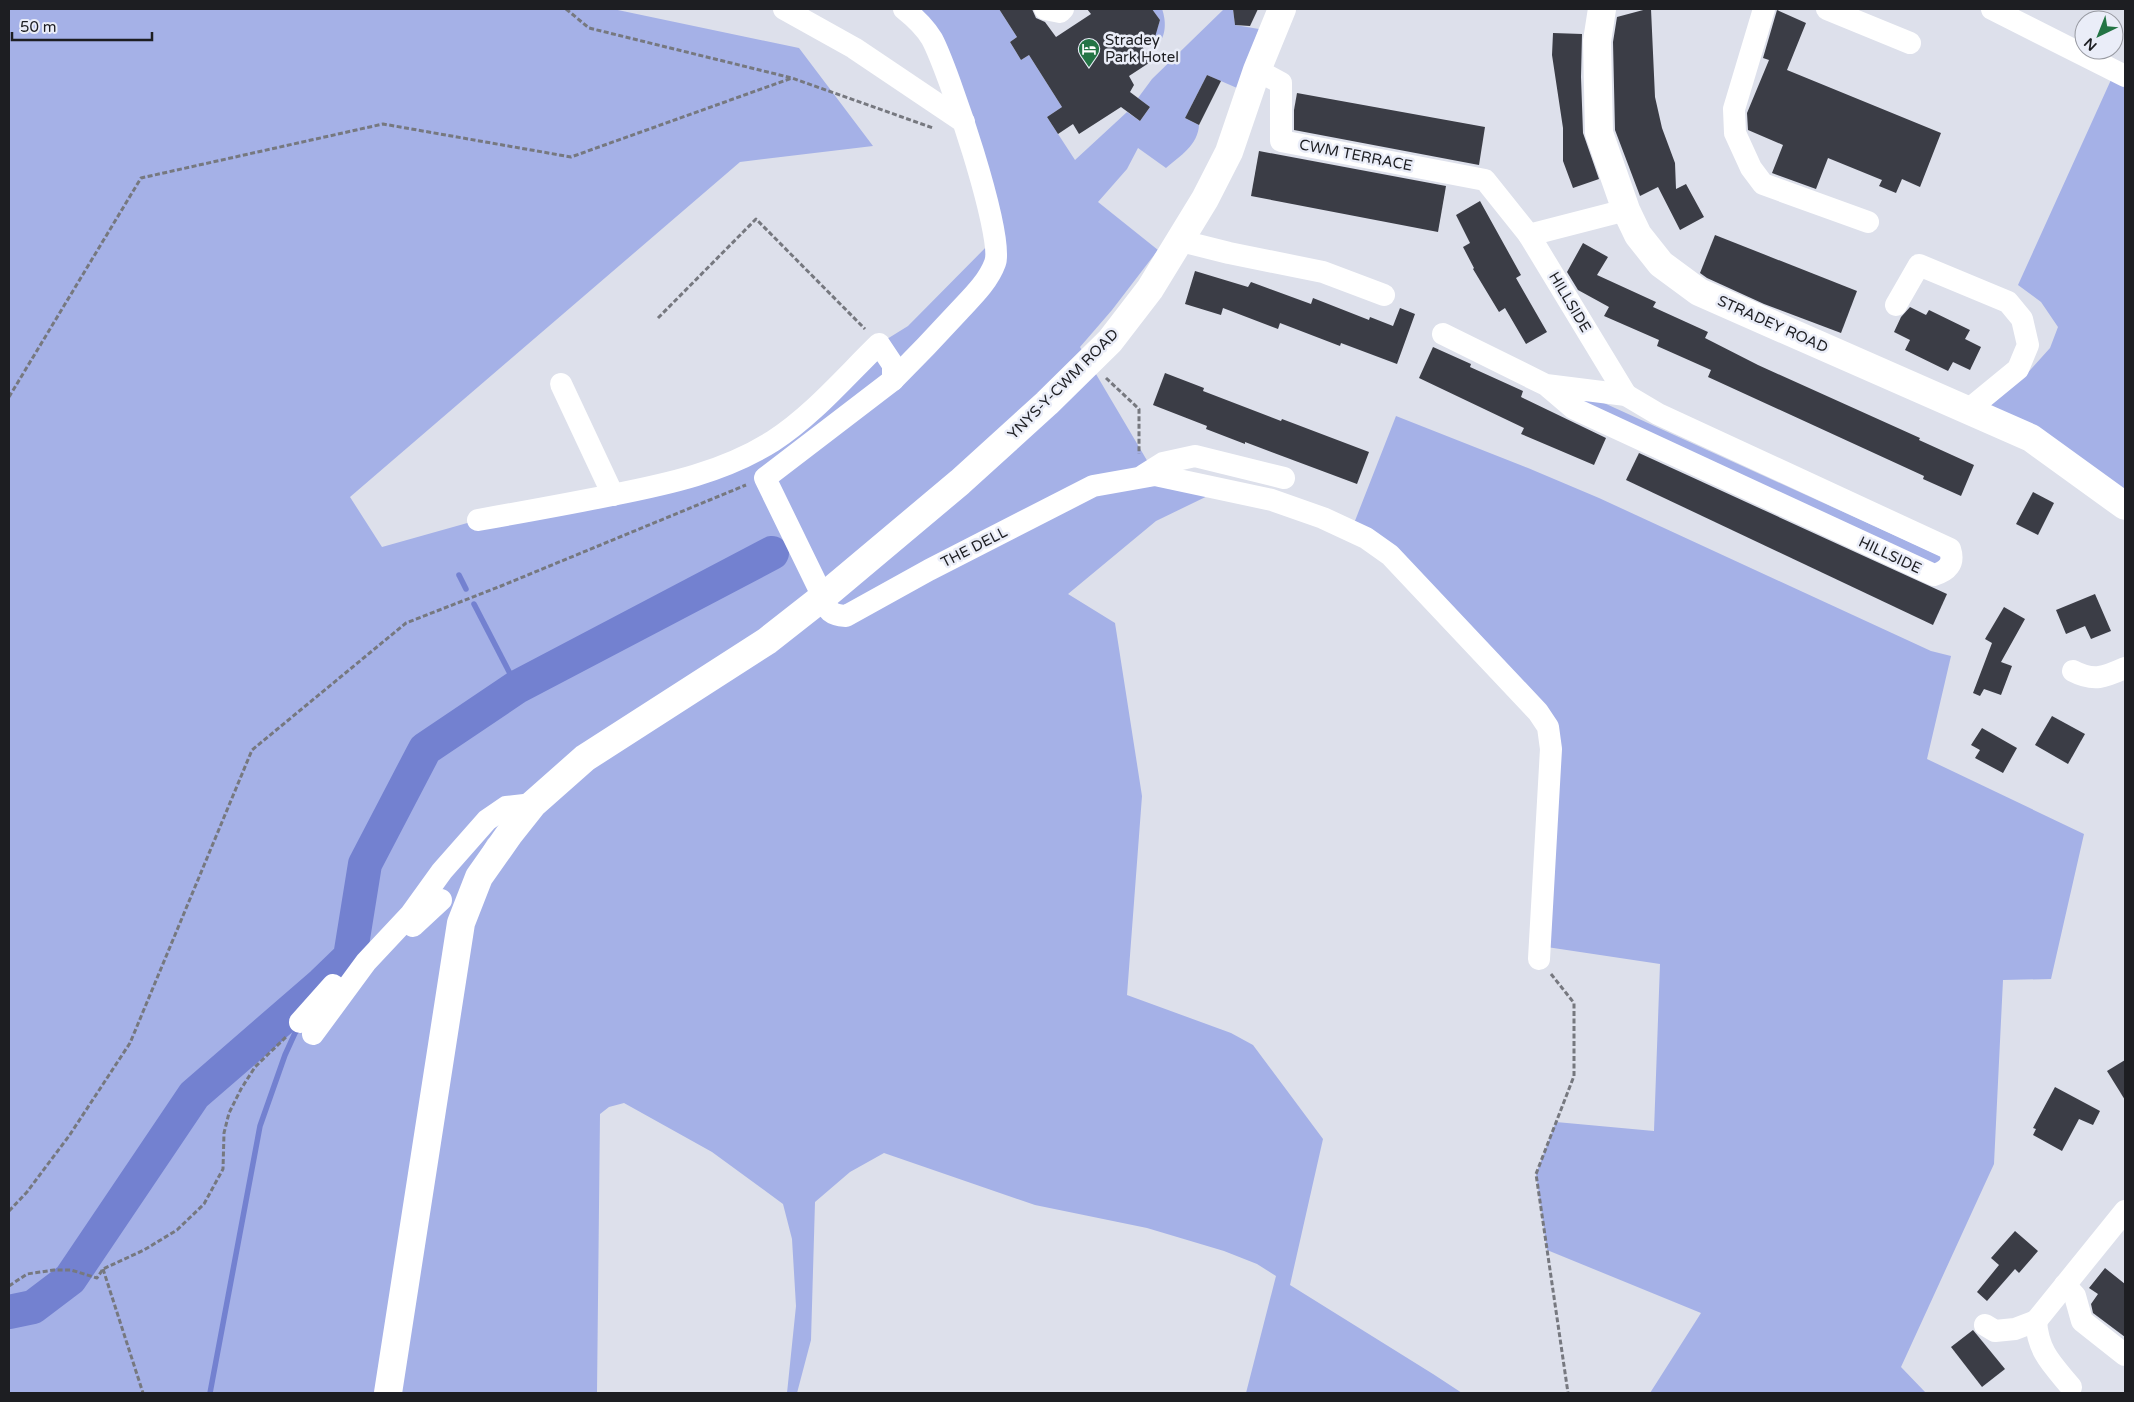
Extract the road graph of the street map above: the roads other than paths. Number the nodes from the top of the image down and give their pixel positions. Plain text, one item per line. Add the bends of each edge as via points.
1 (784, 9) edge
2 (904, 9) edge
3 (1045, 9) edge
4 (1063, 9) edge
5 (1282, 9) edge
6 (1602, 9) edge
7 (1764, 9) edge
8 (1827, 9) edge
9 (1992, 9) edge
10 (1910, 42) dead end
11 (1257, 70) junction
12 (2125, 76) edge
13 (966, 131) junction
14 (1485, 180) joint
15 (1626, 210) junction
16 (1868, 222) dead end
17 (1529, 235) junction
18 (1181, 241) junction
19 (1384, 295) dead end
20 (1896, 305) dead end
21 (1443, 334) dead end
22 (893, 380) junction
23 (561, 384) dead end
24 (1546, 385) junction
25 (1626, 395) junction
26 (1968, 410) junction
27 (1147, 476) junction
28 (1284, 478) dead end
29 (614, 495) junction
30 (2125, 506) edge
31 (478, 520) dead end
32 (823, 597) junction
33 (2125, 668) edge
34 (2073, 671) dead end
35 (533, 804) junction
36 (479, 877) junction
37 (1539, 959) road end
38 (366, 962) junction
39 (306, 1028) road end
40 (2125, 1211) edge
41 (2066, 1285) junction
42 (2036, 1321) junction
43 (1985, 1325) dead end
44 (2125, 1355) edge
45 (2071, 1387) dead end
46 (388, 1393) edge

1 - 13 street via 854,48
2 - 13 street via 931,37 943,62
3 - 4 street via 1060,12
5 - 11 main road, YNYS-Y-CWM ROAD
6 - 15 main road, STRADEY ROAD via 1597,41 1599,133
7 - 16 street via 1734,109 1735,133 1751,168 1763,184
8 - 10 street
9 - 12 street
11 - 14 street, CWM TERRACE via 1280,83 1281,141
11 - 18 main road, YNYS-Y-CWM ROAD via 1229,152
13 - 22 street via 993,226 996,262 971,298
14 - 17 street, HILLSIDE
15 - 17 street
15 - 26 main road, STRADEY ROAD via 1638,235 1661,264 1699,292
17 - 25 street, HILLSIDE
18 - 19 street via 1323,272
18 - 32 main road, YNYS-Y-CWM ROAD via 1150,290 1089,362 960,482
20 - 26 street via 1919,265 2008,302 2022,319 2028,345 2018,369
21 - 24 street, HILLSIDE
22 - 29 street via 893,365 879,344 805,416 774,440 731,464 688,478
22 - 32 street via 765,478
23 - 29 street
24 - 25 street, HILLSIDE
24 - 25 street, HILLSIDE via 1573,408 1934,575 1950,565 1953,556 1950,549 1658,414
26 - 30 main road, STRADEY ROAD via 2031,438
27 - 28 street, THE DELL via 1162,463 1195,456
27 - 32 street, THE DELL via 1093,486 846,616 834,615 826,609
27 - 37 street via 1272,500 1366,538 1390,555 1538,712 1548,727 1551,749
29 - 31 street
32 - 35 main road, YNYS-Y-CWM ROAD via 767,640 585,758
33 - 34 street via 2105,677 2086,678
35 - 36 main road, YNYS-Y-CWM ROAD
35 - 38 street via 506,807 487,820 442,871 411,914
36 - 38 street via 446,898
36 - 46 main road, YNYS-Y-CWM ROAD via 462,923
38 - 39 street via 356,962
40 - 41 street
41 - 42 street
41 - 44 street via 2075,1296 2082,1321
42 - 43 street via 1994,1332
42 - 45 street via 2037,1338 2046,1358

